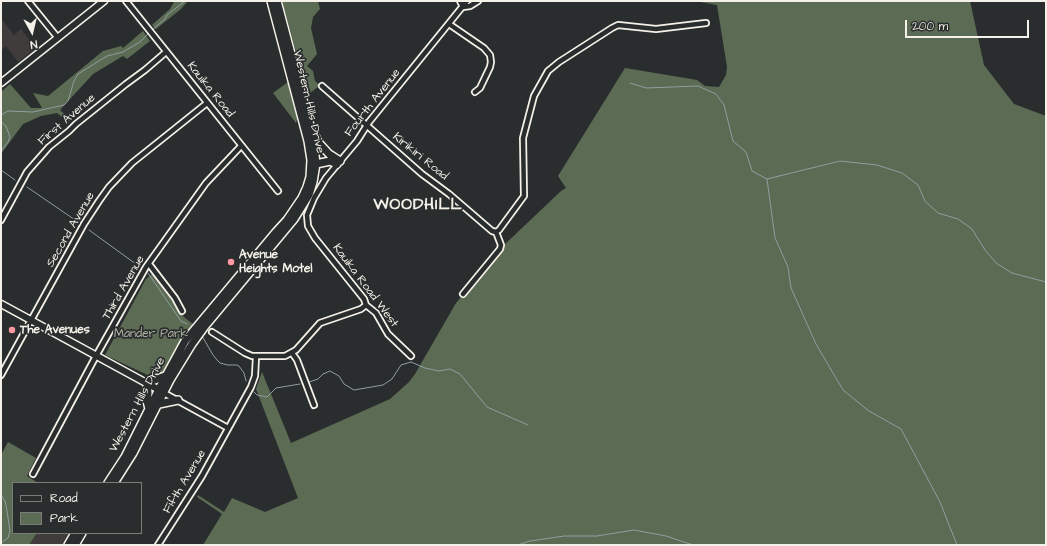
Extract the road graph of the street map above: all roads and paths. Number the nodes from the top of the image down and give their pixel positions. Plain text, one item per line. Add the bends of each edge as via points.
1 (28, 1) edge
2 (104, 1) edge
3 (126, 1) edge
4 (270, 1) edge
5 (277, 1) edge
6 (460, 1) edge
7 (467, 1) edge
8 (478, 1) edge
9 (463, 7) junction
10 (706, 23) dead end
11 (449, 24) junction
12 (58, 38) junction
13 (284, 39) junction
14 (166, 52) junction
15 (1, 83) edge
16 (322, 86) dead end
17 (474, 92) dead end
18 (207, 102) junction
19 (367, 126) junction
20 (312, 131) junction
21 (242, 146) junction
22 (339, 163) junction
23 (316, 164) junction
24 (278, 192) dead end
25 (1, 220) edge
26 (307, 224) joint
27 (496, 232) junction
28 (149, 264) junction
29 (464, 294) dead end
30 (1, 304) edge
31 (366, 305) junction
32 (182, 311) dead end
33 (31, 320) junction
34 (212, 332) dead end
35 (292, 353) junction
36 (96, 356) junction
37 (411, 356) dead end
38 (256, 357) junction
39 (1, 375) edge
40 (165, 376) junction
41 (146, 383) junction
42 (162, 391) junction
43 (178, 400) junction
44 (159, 404) junction
45 (314, 405) dead end
46 (149, 409) junction
47 (228, 428) junction
48 (33, 474) dead end
49 (109, 482) edge
50 (115, 482) edge
51 (75, 534) edge
52 (81, 534) edge
53 (68, 545) edge
54 (75, 545) edge
55 (158, 545) edge

1 - 12 street
2 - 12 main road
3 - 14 street, Kauika Road
4 - 13 highway, Western Hills Drive
5 - 13 highway, Western Hills Drive
6 - 9 street
7 - 9 street, Fourth Avenue
8 - 9 street
9 - 11 street, Fourth Avenue
10 - 27 street via 656,29 618,25 558,62 548,71 534,96 523,138 524,196
11 - 17 street via 490,55 490,67 480,88
11 - 19 street, Fourth Avenue
12 - 15 main road
13 - 20 highway, Western Hills Drive
13 - 40 highway, Western Hills Drive via 310,151 310,177 307,187 287,220 185,342
14 - 18 street, Kauika Road
14 - 25 street, First Avenue via 49,147 27,172
16 - 19 street, Kirikiri Road
18 - 21 street, Kauika Road
18 - 33 street, Second Avenue via 132,163 109,187 84,224
19 - 22 street, Fourth Avenue
19 - 27 street, Kirikiri Road via 422,174
20 - 22 highway
20 - 23 highway, Western Hills Drive
21 - 24 street, Kauika Road
21 - 28 street, Third Avenue via 206,183
22 - 23 highway via 330,161
22 - 26 street, Fourth Avenue via 314,198 307,215
23 - 42 highway, Western Hills Drive via 309,195 299,213 198,335
26 - 31 street, Kauika Road West via 315,238 364,298
27 - 29 street via 499,251
28 - 32 street
28 - 36 street, Third Avenue
30 - 33 main road
31 - 35 street via 320,324
31 - 37 street, Kauika Road West via 376,313 388,334
33 - 36 main road
33 - 39 street, Second Avenue
34 - 38 street
35 - 38 street via 285,356
35 - 45 street
36 - 41 main road
36 - 48 street, Third Avenue
38 - 47 street, Fifth Avenue via 253,381
40 - 41 highway
40 - 42 highway, Western Hills Drive
41 - 42 main road
41 - 46 highway
42 - 43 street
42 - 44 highway, Western Hills Drive
42 - 46 highway, Western Hills Drive
43 - 44 highway
43 - 47 street
44 - 50 highway, Western Hills Drive
46 - 49 highway, Western Hills Drive
47 - 55 street, Fifth Avenue
51 - 53 highway
52 - 54 highway

